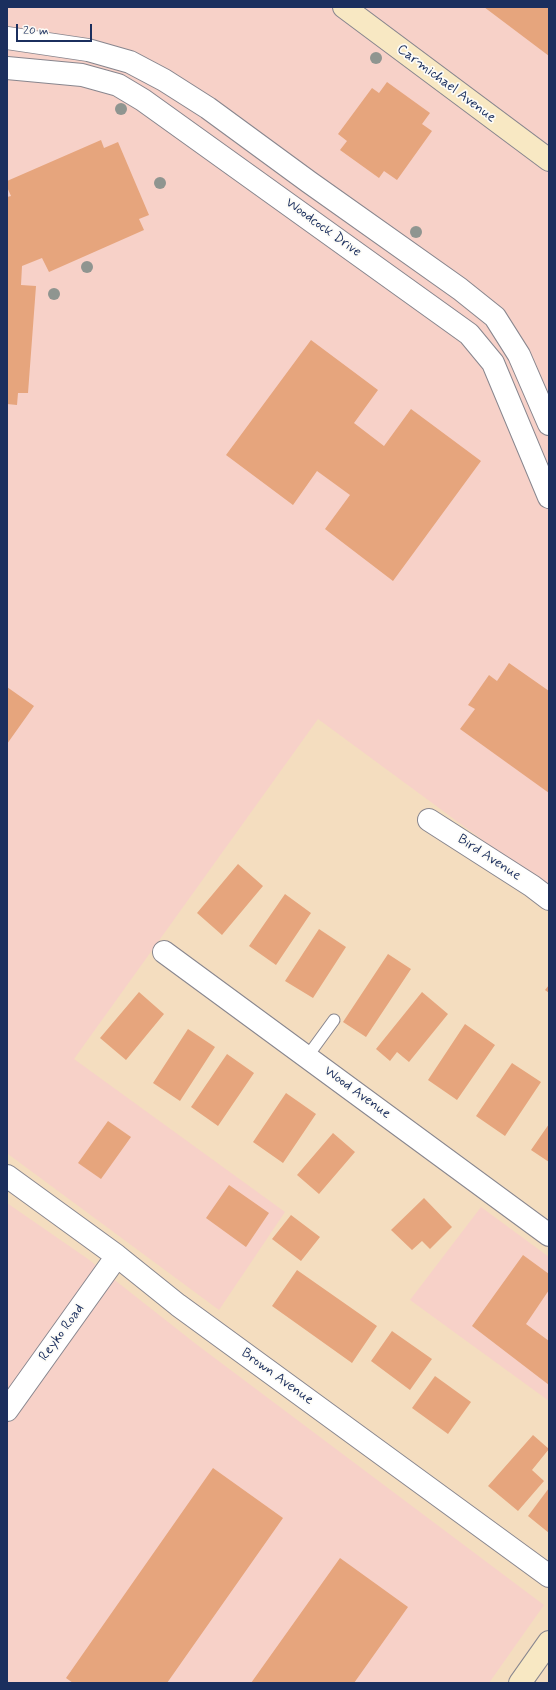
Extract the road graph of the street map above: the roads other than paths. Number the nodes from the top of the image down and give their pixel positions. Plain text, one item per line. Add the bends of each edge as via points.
1 (344, 7) edge
2 (7, 38) edge
3 (7, 68) edge
4 (549, 160) edge
5 (549, 424) edge
6 (549, 497) edge
7 (429, 820) dead end
8 (549, 899) edge
9 (164, 952) dead end
10 (334, 1020) dead end
11 (307, 1057) junction
12 (7, 1176) edge
13 (549, 1235) edge
14 (117, 1256) junction
15 (7, 1410) edge
16 (549, 1576) edge
17 (549, 1642) edge
18 (520, 1683) edge

1 - 4 street, Carmichael Avenue
2 - 5 street, Woodcock Drive via 88,50 130,62 208,108 460,289 495,317 519,355
3 - 6 street, Woodcock Drive via 82,75 118,85 143,100 469,334 492,363
7 - 8 street, Bird Avenue
9 - 11 street, Wood Avenue
10 - 11 lane
11 - 13 street, Wood Avenue
12 - 14 street, Brown Avenue
14 - 15 street, Reyko Road
14 - 16 street, Brown Avenue via 178,1305
17 - 18 street

